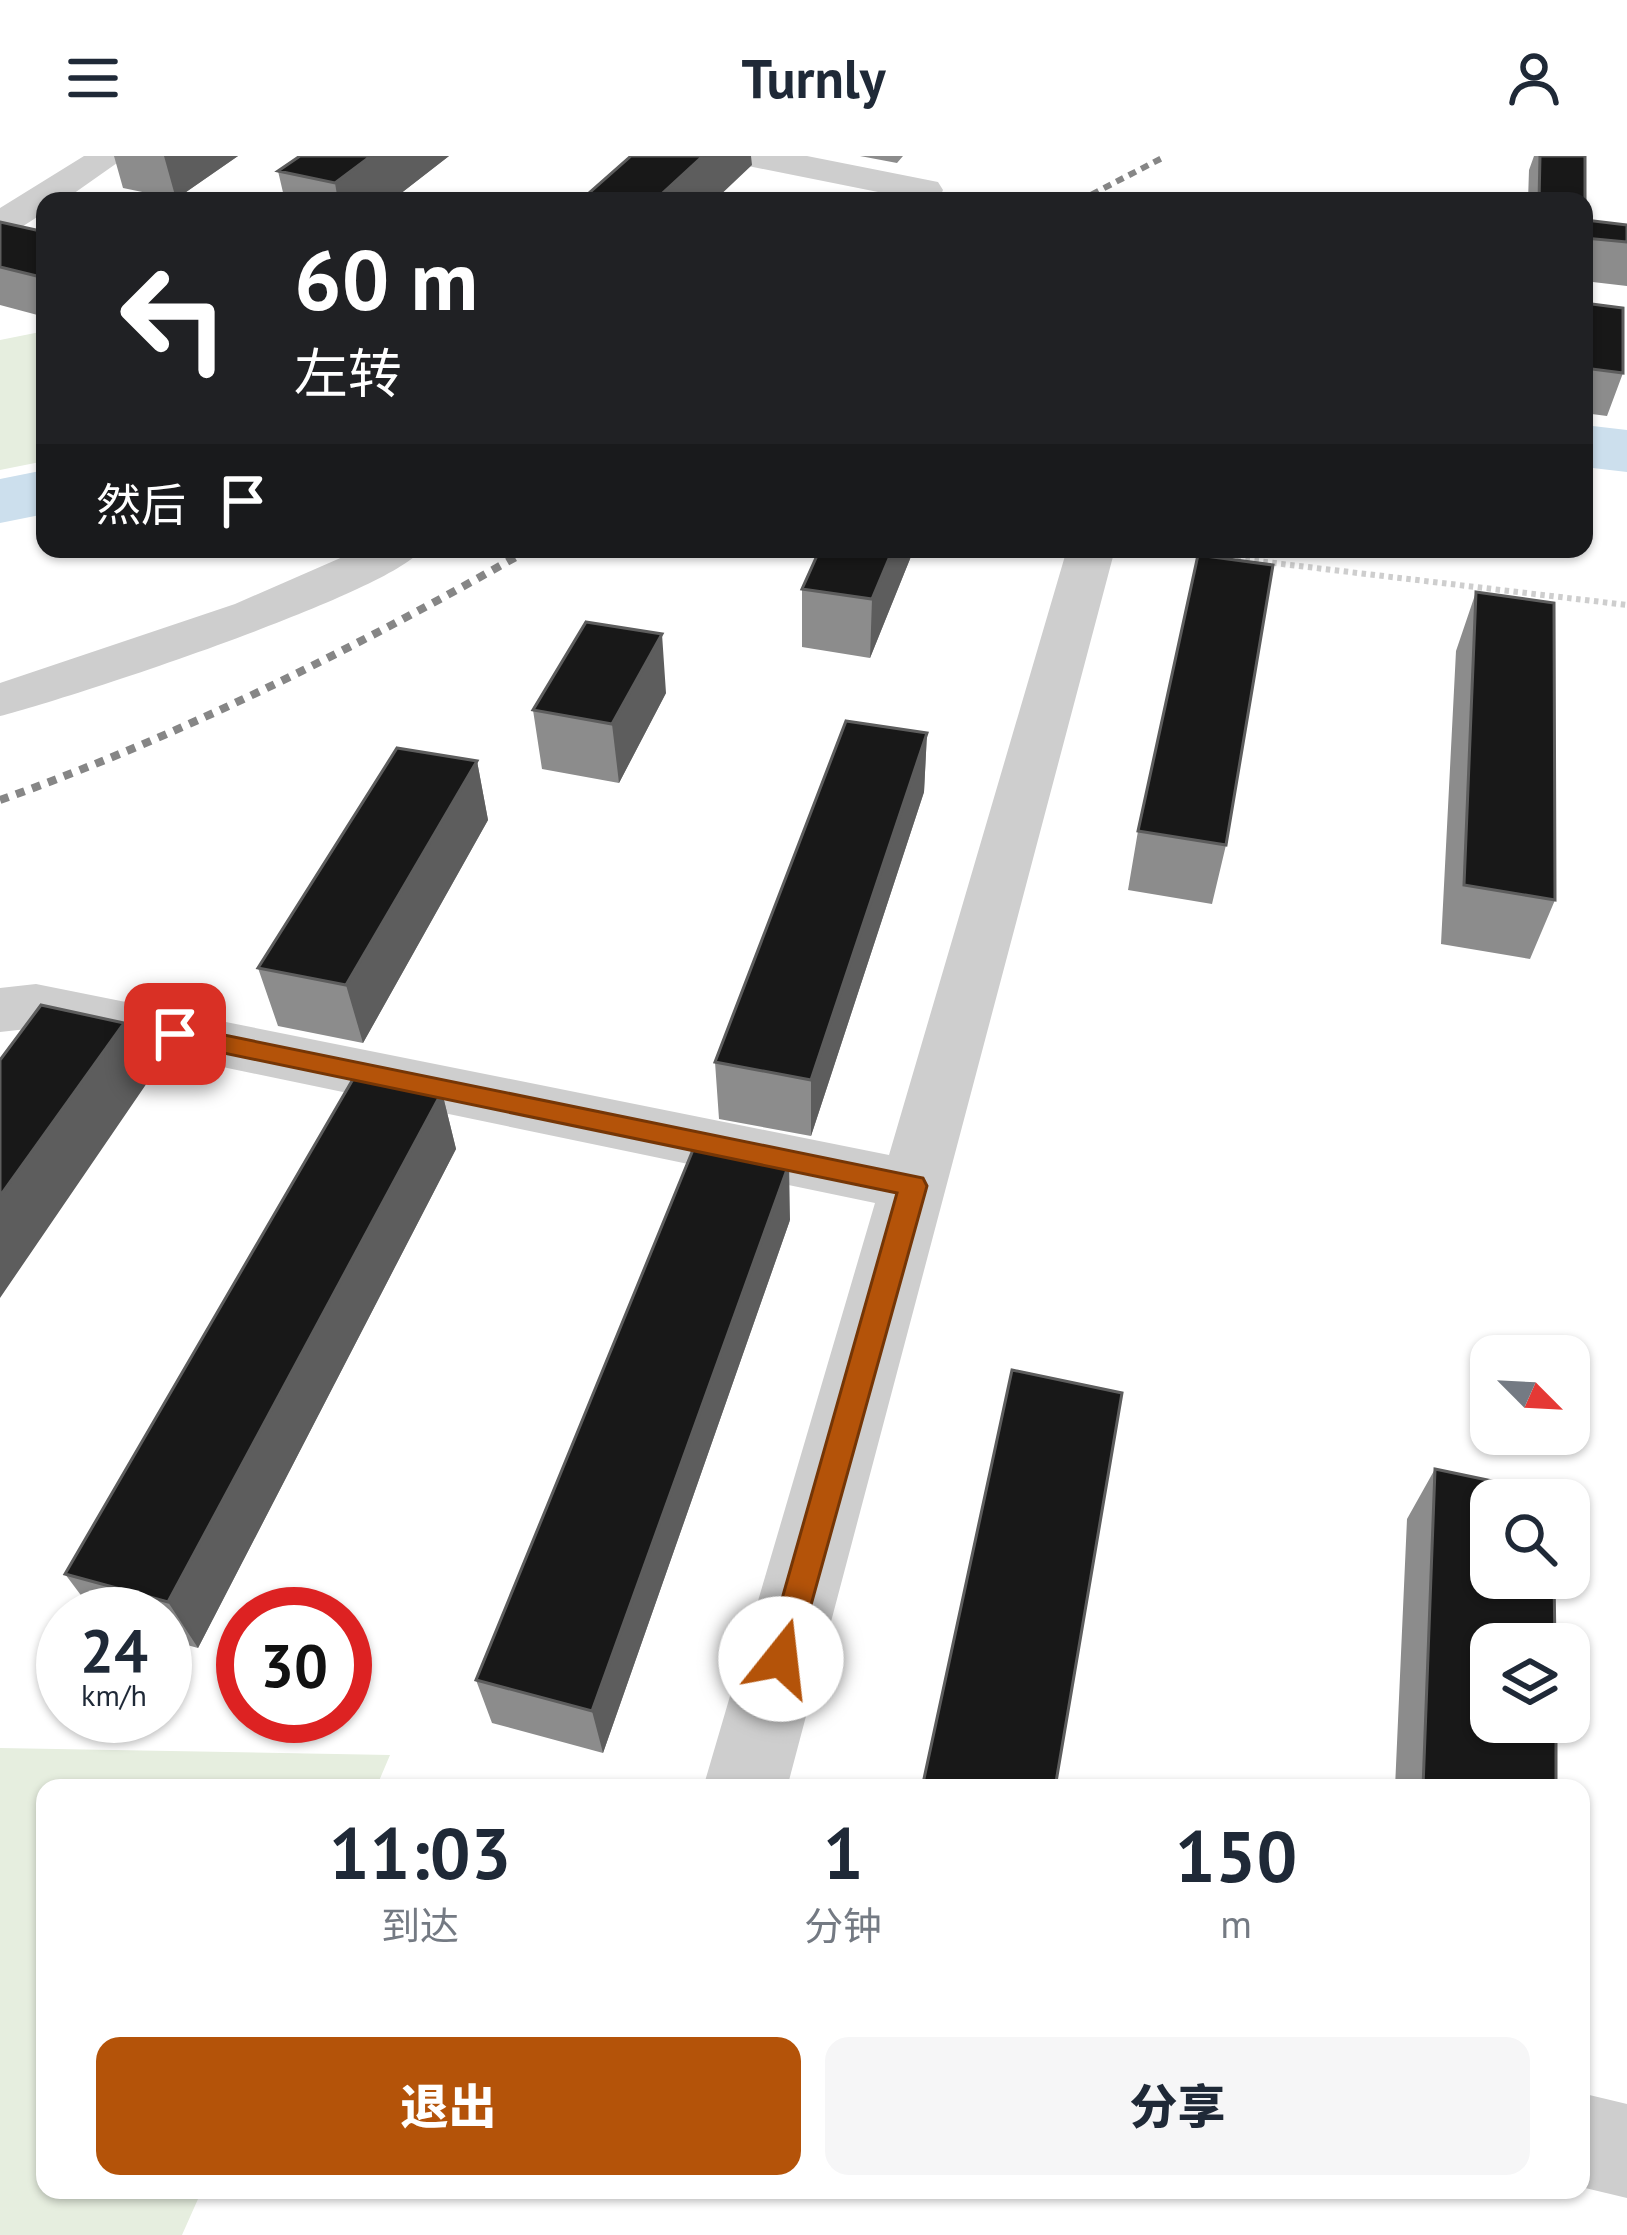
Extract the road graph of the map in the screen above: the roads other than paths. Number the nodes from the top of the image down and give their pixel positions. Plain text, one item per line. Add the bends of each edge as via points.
1 (109, 156) edge
2 (751, 156) edge
3 (51, 192) edge
4 (924, 192) edge
5 (36, 201) edge
6 (2, 222) edge
7 (36, 230) edge
8 (381, 558) edge
9 (1088, 558) edge
10 (0, 700) edge
11 (0, 1010) edge
12 (913, 1186) junction
13 (748, 1779) edge
14 (1590, 2142) edge
15 (1627, 2151) edge

1 - 3 street
2 - 4 street
5 - 6 street
6 - 7 street
8 - 10 street via 178,642
9 - 12 street
11 - 12 street via 36,1006
12 - 13 street
14 - 15 street

